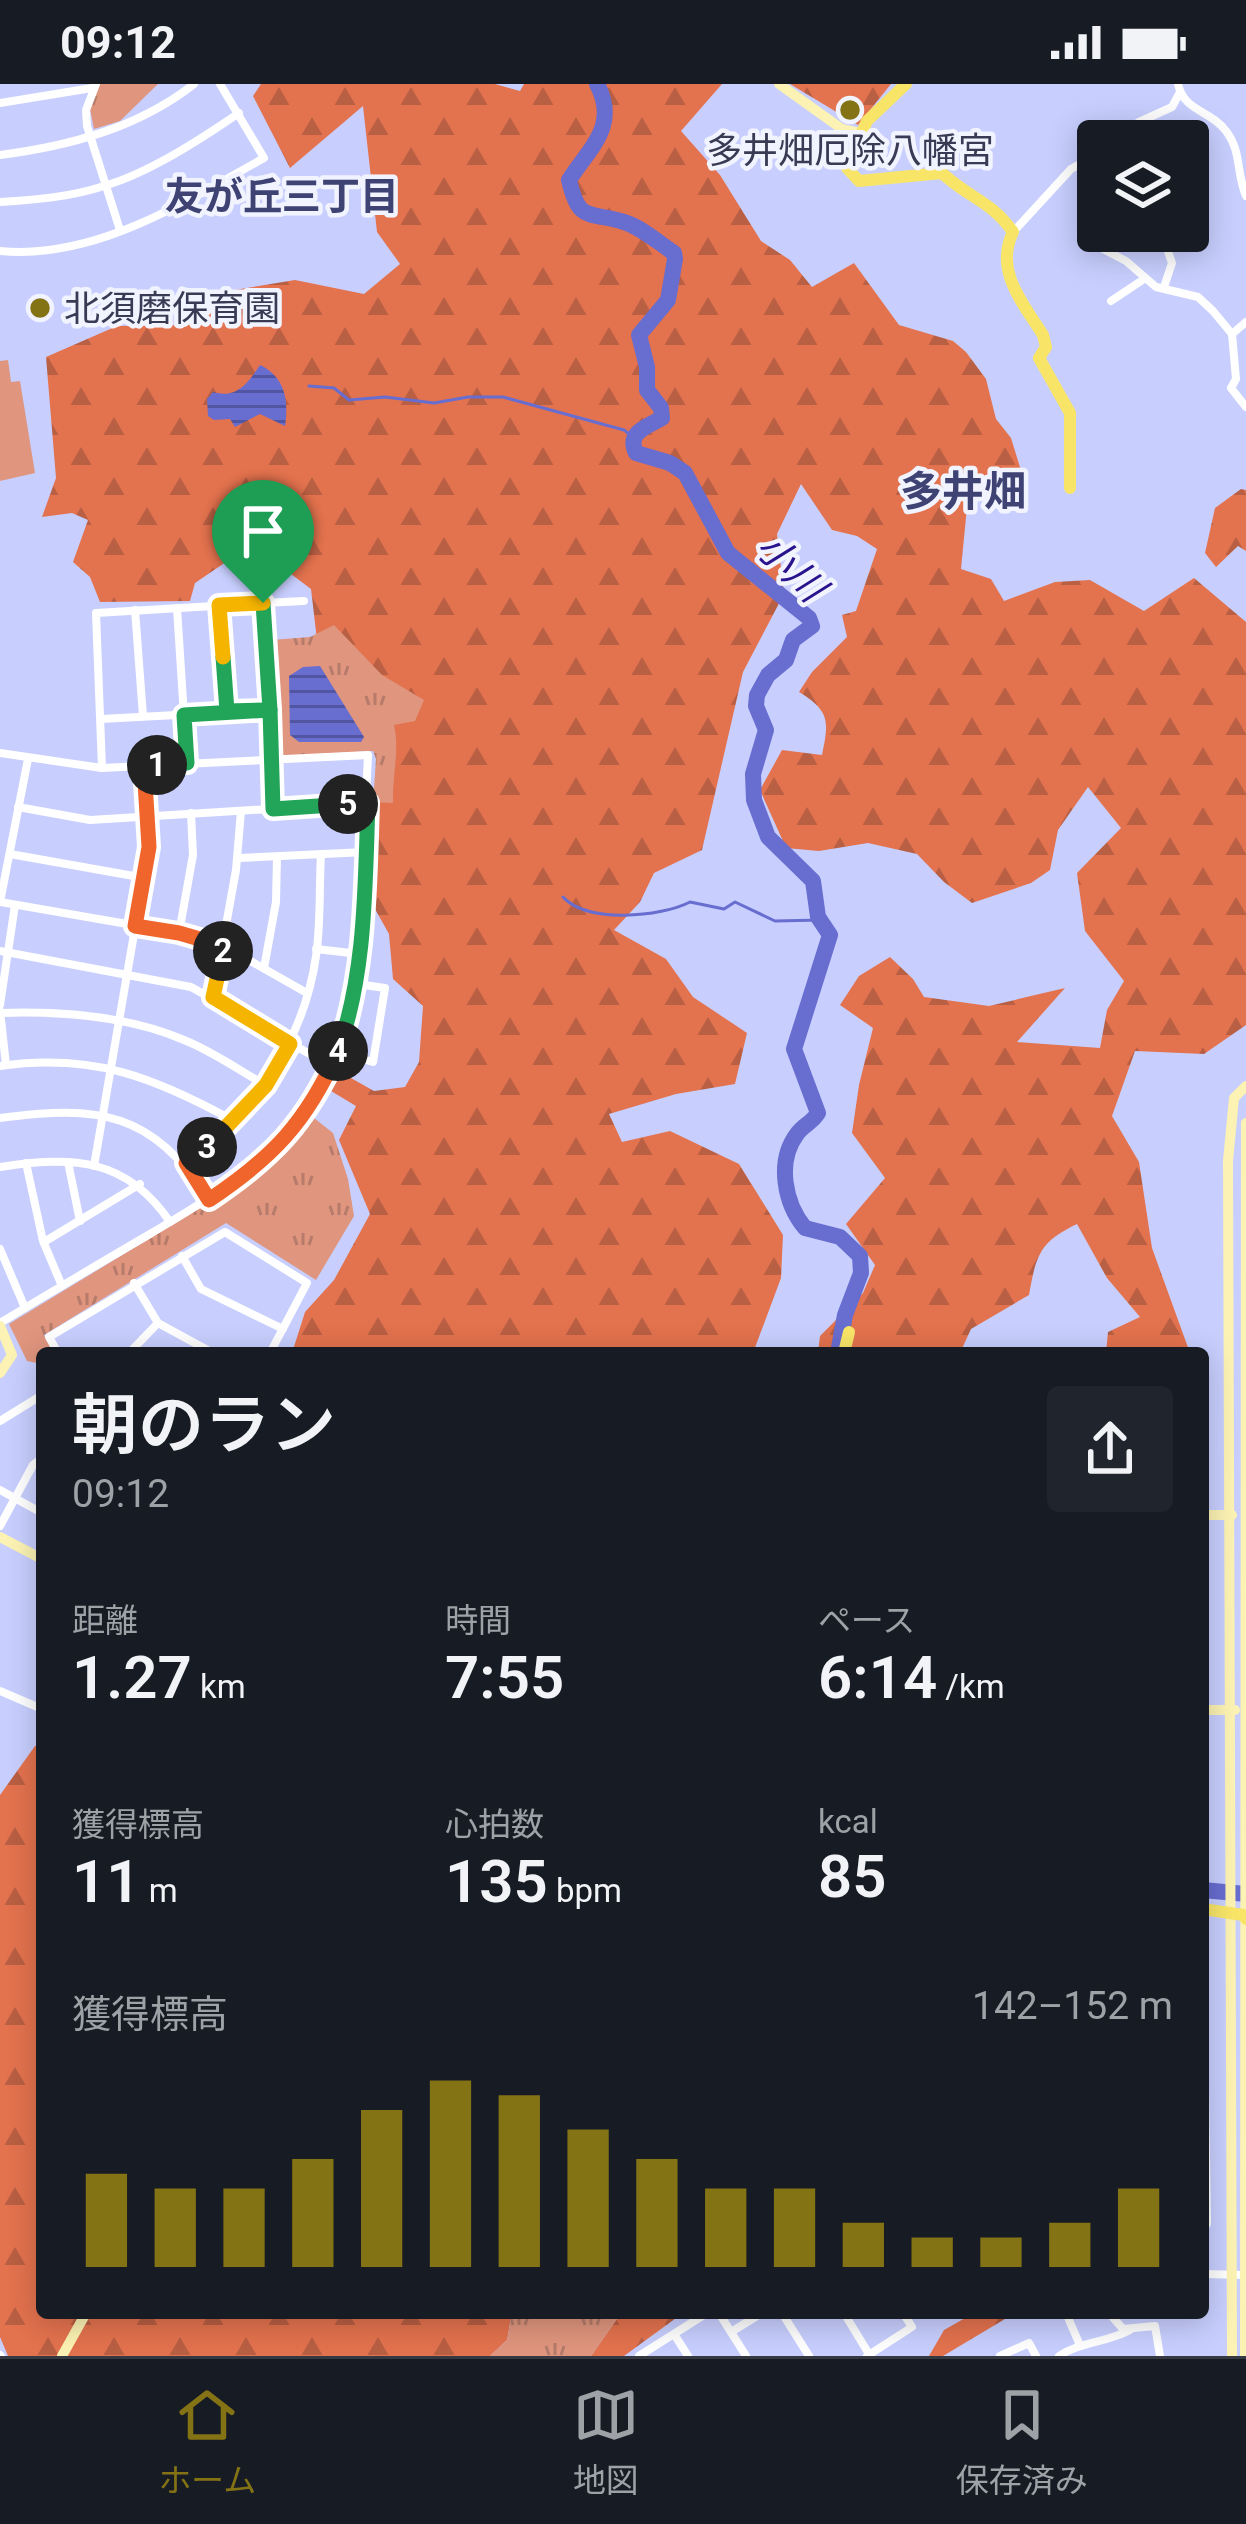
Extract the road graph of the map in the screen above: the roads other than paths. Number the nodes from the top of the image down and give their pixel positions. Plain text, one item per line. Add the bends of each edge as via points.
1 (194, 84) edge
2 (220, 84) edge
3 (779, 84) edge
4 (906, 84) edge
5 (94, 86) edge
6 (1179, 88) edge
7 (0, 104) edge
8 (239, 113) junction
9 (1143, 120) edge
10 (860, 133) junction
11 (90, 137) junction
12 (0, 155) edge
13 (1077, 166) edge
14 (106, 186) junction
15 (1246, 196) edge
16 (0, 202) edge
17 (120, 230) junction
18 (1013, 232) junction
19 (0, 250) edge
20 (1108, 252) edge
21 (1169, 252) edge
22 (1144, 279) junction
23 (1164, 287) junction
24 (1111, 301) dead end
25 (1246, 322) edge
26 (1232, 334) junction
27 (1246, 407) edge
28 (1070, 488) dead end
29 (262, 572) dead end
30 (304, 601) dead end
31 (263, 603) junction
32 (219, 605) junction
33 (177, 608) junction
34 (135, 610) junction
35 (270, 710) junction
36 (227, 711) junction
37 (184, 715) junction
38 (143, 716) junction
39 (100, 719) junction
40 (0, 753) edge
41 (28, 759) junction
42 (270, 760) junction
43 (187, 763) junction
44 (144, 766) junction
45 (102, 768) junction
46 (368, 803) junction
47 (18, 807) junction
48 (273, 809) junction
49 (241, 811) junction
50 (191, 813) junction
51 (148, 815) junction
52 (366, 852) junction
53 (10, 854) junction
54 (321, 854) junction
55 (277, 857) junction
56 (238, 858) junction
57 (145, 878) junction
58 (0, 902) edge
59 (15, 905) junction
60 (135, 926) junction
61 (179, 933) junction
62 (224, 946) junction
63 (316, 949) junction
64 (3, 952) edge
65 (359, 954) junction
66 (264, 968) junction
67 (130, 974) junction
68 (357, 984) junction
69 (307, 993) junction
70 (213, 997) junction
71 (0, 1009) edge
72 (121, 1023) junction
73 (290, 1044) junction
74 (338, 1052) junction
75 (3, 1066) edge
76 (332, 1066) junction
77 (112, 1070) junction
78 (266, 1085) junction
79 (1246, 1086) edge
80 (103, 1116) junction
81 (0, 1118) edge
82 (234, 1120) junction
83 (1246, 1124) edge
84 (68, 1162) junction
85 (26, 1163) junction
86 (186, 1163) junction
87 (94, 1166) junction
88 (0, 1167) edge
89 (140, 1184) junction
90 (209, 1200) junction
91 (80, 1221) junction
92 (170, 1222) junction
93 (44, 1242) junction
94 (0, 1249) edge
95 (182, 1256) junction
96 (134, 1283) junction
97 (62, 1286) junction
98 (25, 1308) junction
99 (158, 1323) junction
100 (0, 1324) edge
101 (283, 1329) junction
102 (849, 1332) dead end
103 (55, 1347) edge
104 (135, 1347) edge
105 (202, 1347) edge
106 (273, 1347) edge
107 (845, 1347) edge
108 (0, 1373) edge
109 (36, 1399) edge
110 (0, 1421) edge
111 (36, 1463) edge
112 (0, 1490) edge
113 (14, 1498) junction
114 (36, 1510) edge
115 (1209, 1515) edge
116 (1232, 1515) junction
117 (0, 1526) edge
118 (0, 1537) edge
119 (36, 1556) edge
120 (0, 1691) edge
121 (36, 1706) edge
122 (1238, 1710) edge
123 (1244, 1866) edge
124 (1209, 1910) edge
125 (1246, 1919) edge
126 (1244, 1971) edge
127 (1209, 2273) edge
128 (1241, 2275) edge
129 (83, 2319) edge
130 (698, 2319) edge
131 (723, 2319) edge
132 (752, 2319) edge
133 (786, 2319) edge
134 (847, 2319) edge
135 (907, 2319) edge
136 (1069, 2319) edge
137 (1114, 2319) edge
138 (1132, 2329) junction
139 (731, 2332) junction
140 (674, 2334) junction
141 (1079, 2343) junction
142 (868, 2355) edge
143 (62, 2356) edge
144 (639, 2356) edge
145 (688, 2356) edge
146 (746, 2356) edge
147 (809, 2356) edge
148 (1000, 2356) edge
149 (1036, 2356) edge
150 (1059, 2356) edge
151 (1160, 2356) edge
152 (1232, 2356) edge
153 (1245, 2356) edge

1 - 11 street
2 - 8 street
3 - 10 street
4 - 10 main road
5 - 7 street
5 - 11 street via 86,110
6 - 9 street via 1172,107
6 - 15 street via 1228,133
8 - 14 street
8 - 17 street via 264,158
10 - 18 main road via 847,168 859,181 942,173 997,209
11 - 12 street
11 - 14 street
13 - 18 street
14 - 16 street
14 - 17 street
17 - 19 street via 67,248
18 - 28 main road via 1006,268 1042,335 1039,358 1070,412
20 - 22 street
21 - 23 street
22 - 23 street
22 - 24 street
23 - 26 street via 1198,297
25 - 26 street
26 - 27 street via 1231,388
29 - 31 street
30 - 31 street
31 - 32 street
31 - 35 street
32 - 33 street
32 - 36 street
33 - 34 street
33 - 37 street
34 - 38 street
34 - 39 street via 96,613
35 - 36 street
35 - 42 street
36 - 37 street
37 - 38 street
37 - 43 street
38 - 39 street
39 - 45 street
40 - 41 street
41 - 45 street
41 - 47 street
42 - 43 street
42 - 46 street via 368,755
42 - 48 street
43 - 44 street
44 - 45 street
44 - 51 street
46 - 48 street
46 - 52 street
47 - 51 street via 90,820
47 - 53 street
48 - 49 street
49 - 50 street
49 - 56 street
50 - 51 street
50 - 61 street via 193,854
51 - 57 street
52 - 54 street
52 - 65 street
53 - 57 street
53 - 58 street
54 - 55 street
54 - 63 street
55 - 56 street
55 - 66 street
56 - 62 street
57 - 60 street
58 - 59 street
59 - 60 street
59 - 64 street
60 - 61 street
60 - 67 street
61 - 62 street
62 - 66 street
62 - 70 street
63 - 65 street
63 - 69 street
64 - 67 street
64 - 71 street
65 - 68 street
66 - 69 street
67 - 70 street
67 - 72 street
68 - 74 street
68 - 74 street via 385,988 373,1062
69 - 73 street
70 - 73 street
71 - 72 street
71 - 75 street
72 - 77 street
72 - 78 street via 188,1041
73 - 76 street
73 - 78 street
74 - 76 street
75 - 77 street via 63,1061
76 - 90 street via 296,1128
77 - 80 street
77 - 82 street via 157,1081
78 - 82 street
79 - 116 street via 1234,1099 1228,1161
80 - 81 street via 56,1110
80 - 86 street via 160,1139
80 - 87 street
82 - 86 street
83 - 122 street
84 - 85 street
84 - 87 street
84 - 91 street
85 - 88 street
85 - 93 street
86 - 90 street
87 - 89 street
89 - 91 street
89 - 92 street
90 - 92 street
91 - 93 street
92 - 97 street
93 - 97 street
94 - 98 street
95 - 96 street
95 - 101 street via 201,1288
95 - 101 street via 225,1232 307,1283
96 - 99 street
96 - 103 street via 49,1337
97 - 98 street
98 - 100 street
99 - 104 street
99 - 105 street
100 - 108 street via 12,1355
101 - 106 street
102 - 107 main road
109 - 110 street
111 - 113 street
112 - 113 street
113 - 114 street
113 - 117 street
115 - 116 street
116 - 122 street
118 - 119 street
120 - 121 street
122 - 123 street
122 - 128 street via 1228,1960
123 - 126 street
124 - 125 main road
126 - 128 street
127 - 128 street
128 - 152 street
128 - 153 street
129 - 143 street
130 - 140 street
131 - 139 street
132 - 139 street
133 - 147 street
134 - 142 street
135 - 142 street via 912,2327
136 - 141 street
137 - 138 street
138 - 141 street
138 - 151 street via 1155,2326
139 - 146 street
140 - 144 street
140 - 145 street
141 - 150 street
148 - 149 street via 1029,2343

